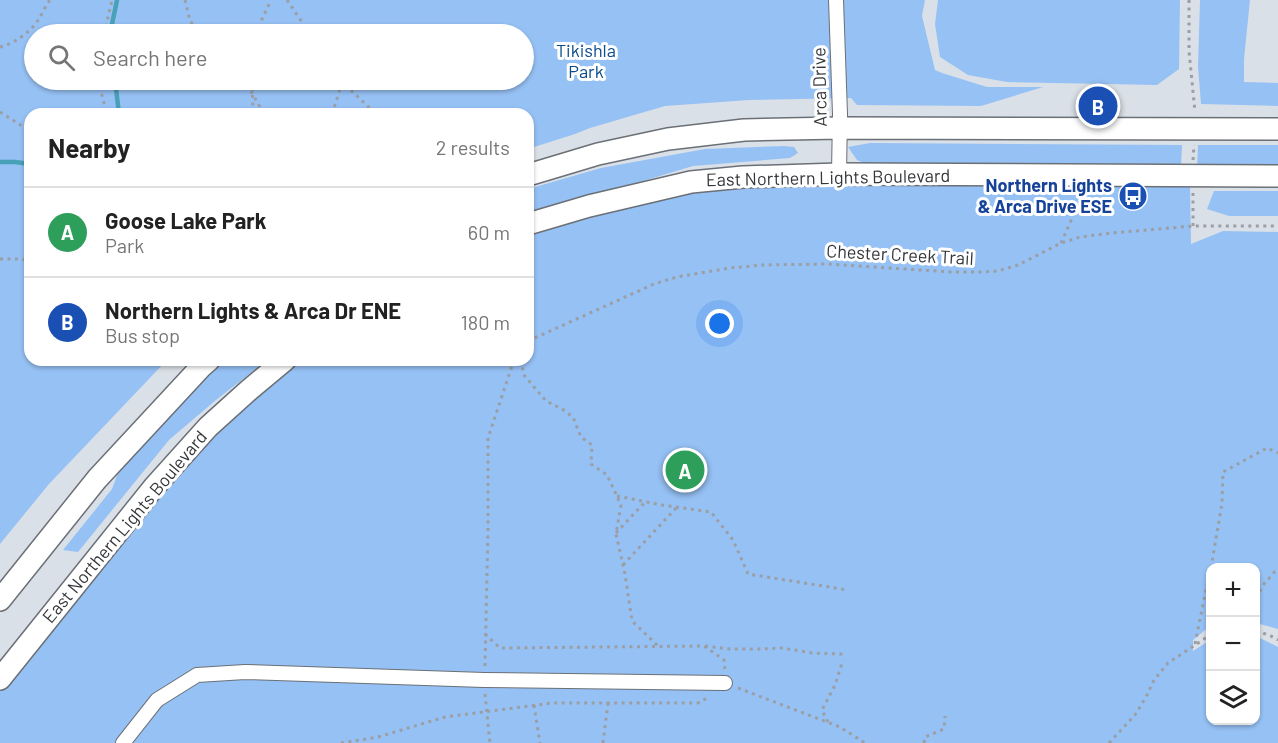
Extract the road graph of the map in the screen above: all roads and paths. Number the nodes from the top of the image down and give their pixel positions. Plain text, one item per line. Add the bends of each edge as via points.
1 (112, 0) edge
2 (185, 0) edge
3 (272, 0) edge
4 (287, 0) edge
5 (836, 0) edge
6 (1189, 0) edge
7 (49, 1) edge
8 (35, 24) edge
9 (106, 24) edge
10 (193, 24) edge
11 (260, 24) edge
12 (303, 24) edge
13 (24, 35) edge
14 (0, 47) edge
15 (101, 90) edge
16 (249, 90) edge
17 (340, 90) edge
18 (351, 90) edge
19 (1192, 91) dead end
20 (252, 93) junction
21 (105, 108) edge
22 (253, 108) edge
23 (261, 108) edge
24 (334, 108) edge
25 (370, 108) edge
26 (0, 112) edge
27 (24, 127) edge
28 (839, 128) junction
29 (1278, 129) edge
30 (534, 173) edge
31 (839, 174) junction
32 (1278, 176) edge
33 (1084, 193) dead end
34 (1193, 195) dead end
35 (534, 222) edge
36 (1193, 226) junction
37 (1278, 226) edge
38 (1061, 243) junction
39 (0, 259) edge
40 (24, 260) edge
41 (534, 339) edge
42 (202, 366) edge
43 (278, 366) edge
44 (512, 366) edge
45 (522, 366) edge
46 (1278, 453) edge
47 (617, 496) junction
48 (645, 502) junction
49 (677, 507) junction
50 (616, 534) junction
51 (1212, 563) edge
52 (622, 565) junction
53 (1278, 568) edge
54 (848, 590) dead end
55 (1260, 591) edge
56 (1206, 592) edge
57 (0, 600) edge
58 (1260, 632) edge
59 (1206, 637) edge
60 (1278, 640) edge
61 (1195, 644) junction
62 (658, 646) junction
63 (704, 646) junction
64 (843, 654) dead end
65 (843, 660) dead end
66 (0, 679) edge
67 (725, 683) junction
68 (608, 703) junction
69 (534, 705) junction
70 (945, 716) dead end
71 (828, 722) junction
72 (123, 743) edge
73 (341, 743) edge
74 (540, 743) edge
75 (603, 743) edge
76 (865, 743) edge
77 (924, 743) edge
78 (1109, 743) edge

1 - 9 path
2 - 10 path
3 - 11 path
4 - 12 path
5 - 28 street, Arca Drive
6 - 19 path
7 - 8 path
13 - 14 path
15 - 21 path
16 - 20 path
17 - 24 path
18 - 25 path
20 - 22 path
20 - 23 path
26 - 27 path
28 - 29 main road
28 - 30 main road via 744,130 668,140 598,154
28 - 31 street, Arca Drive
31 - 32 main road, East Northern Lights Boulevard
31 - 35 main road, East Northern Lights Boulevard via 691,182
33 - 38 path
34 - 36 path
36 - 37 path, Chester Creek Trail
36 - 38 path, Chester Creek Trail via 1080,237
38 - 41 path, Chester Creek Trail via 1018,265 989,272 795,264 730,268 678,277 654,284
39 - 40 path
42 - 57 main road via 97,479
43 - 66 main road, East Northern Lights Boulevard via 208,428 154,487
44 - 62 path via 488,438 485,634 500,648
45 - 47 path via 523,374 546,401 573,417 581,437 592,445 591,464 607,475
46 - 51 path via 1267,448 1223,472
47 - 48 path
47 - 50 path via 621,506
48 - 49 path
48 - 50 path
49 - 52 path
49 - 54 path via 711,512 733,540 748,574
50 - 52 path
52 - 62 path via 632,621
53 - 55 path
56 - 61 path
58 - 60 path
59 - 61 path
61 - 78 path via 1168,663 1135,715
62 - 63 path
63 - 64 path
63 - 67 path via 724,660
65 - 71 path via 822,710
67 - 68 path via 698,703
67 - 71 path
67 - 72 street via 245,672 197,675 157,700
68 - 69 path
68 - 75 path
69 - 73 path via 445,717 378,737
69 - 74 path
70 - 77 path via 944,729 925,737
71 - 76 path

